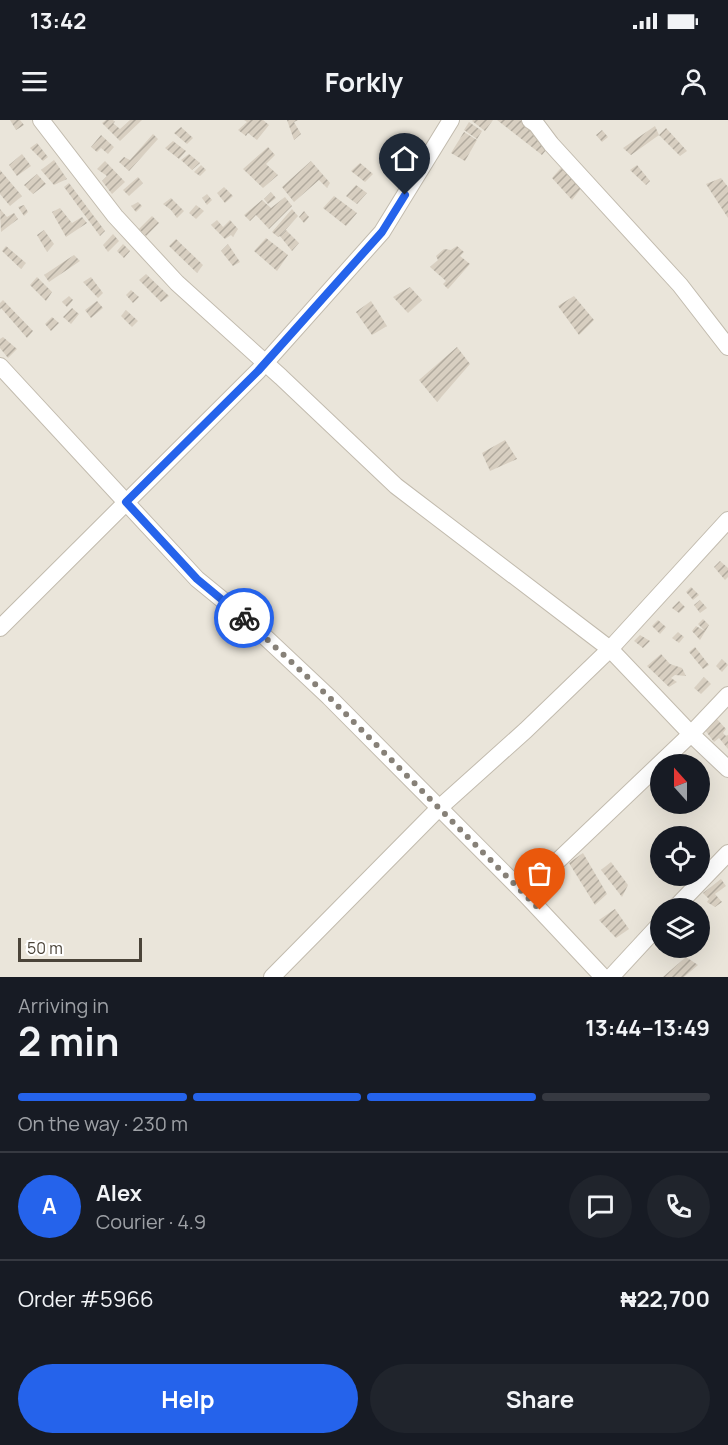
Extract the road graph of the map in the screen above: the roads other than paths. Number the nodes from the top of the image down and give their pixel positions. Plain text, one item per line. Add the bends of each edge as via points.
1 (41, 120) edge
2 (451, 120) edge
3 (530, 120) edge
4 (728, 347) edge
5 (264, 362) junction
6 (0, 366) edge
7 (126, 502) junction
8 (728, 520) edge
9 (0, 628) edge
10 (610, 649) junction
11 (728, 695) edge
12 (691, 734) junction
13 (728, 769) edge
14 (438, 809) junction
15 (728, 853) edge
16 (524, 893) junction
17 (685, 898) edge
18 (650, 935) edge
19 (272, 977) edge
20 (603, 977) edge
21 (611, 977) edge

1 - 5 street via 114,216 177,283
2 - 5 street via 382,232
3 - 4 street via 680,285
5 - 7 street
5 - 10 street via 396,486
6 - 7 street
7 - 9 street
7 - 14 street via 197,579 329,697
8 - 10 street
10 - 12 street
10 - 14 street
11 - 12 street
12 - 13 street
12 - 16 street
14 - 16 street
14 - 19 street
15 - 17 street
16 - 20 street
18 - 21 street

